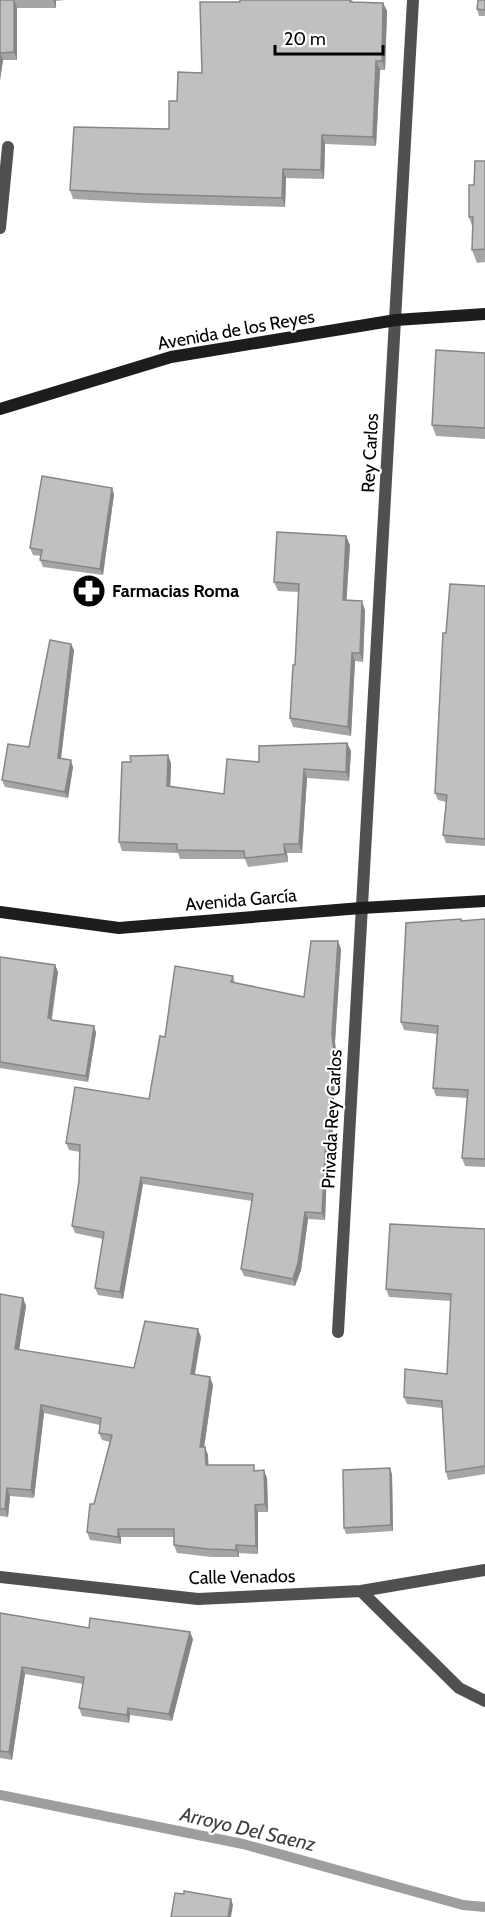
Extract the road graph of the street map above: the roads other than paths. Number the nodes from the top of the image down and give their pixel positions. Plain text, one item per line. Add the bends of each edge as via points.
1 (413, 0) edge
2 (8, 147) dead end
3 (0, 228) edge
4 (485, 314) edge
5 (396, 320) junction
6 (0, 409) edge
7 (485, 901) edge
8 (361, 908) junction
9 (0, 912) edge
10 (338, 1332) dead end
11 (485, 1570) edge
12 (0, 1577) edge
13 (361, 1591) junction
14 (485, 1701) edge

1 - 5 street, Rey Carlos
2 - 3 street
4 - 5 main road, Avenida de los Reyes
5 - 6 main road, Avenida de los Reyes via 171,357
5 - 8 street, Rey Carlos
7 - 8 main road, Avenida García
8 - 9 main road, Avenida García via 119,928
8 - 10 street, Privada Rey Carlos
11 - 13 street, Calle Venados
12 - 13 street, Calle Venados via 198,1599
13 - 14 street via 459,1688

